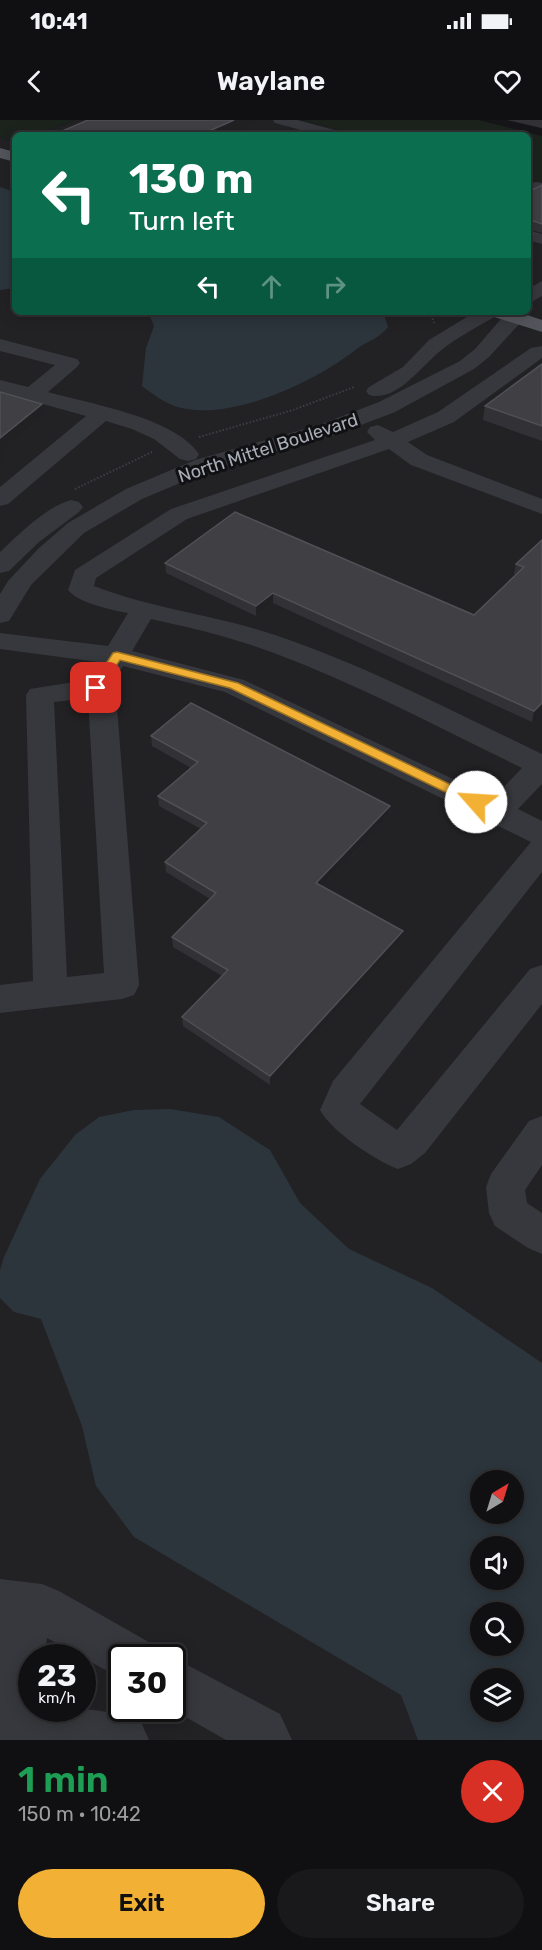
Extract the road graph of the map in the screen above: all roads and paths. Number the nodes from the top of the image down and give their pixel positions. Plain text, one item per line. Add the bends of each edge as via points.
1 (280, 120) edge
2 (306, 127) junction
3 (296, 132) edge
4 (325, 132) edge
5 (432, 315) edge
6 (484, 315) edge
7 (513, 315) edge
8 (521, 315) edge
9 (542, 326) edge
10 (428, 328) dead end
11 (0, 345) edge
12 (542, 352) edge
13 (359, 385) dead end
14 (0, 386) edge
15 (32, 395) junction
16 (338, 406) junction
17 (106, 415) junction
18 (359, 419) junction
19 (392, 441) junction
20 (182, 449) junction
21 (150, 453) junction
22 (67, 494) dead end
23 (0, 499) edge
24 (542, 507) edge
25 (0, 566) edge
26 (144, 609) junction
27 (0, 615) edge
28 (0, 641) edge
29 (117, 656) junction
30 (96, 688) junction
31 (496, 812) junction
32 (542, 834) edge
33 (542, 850) edge
34 (542, 979) edge
35 (51, 993) junction
36 (0, 999) edge
37 (542, 1133) edge
38 (542, 1235) edge
39 (14, 1604) edge
40 (108, 1646) edge
41 (186, 1690) edge
42 (8, 1731) edge
43 (123, 1740) edge
44 (267, 1740) edge

1 - 2 street
2 - 3 street
2 - 4 street
5 - 10 path via 435,321
6 - 16 street, North Mittel Boulevard via 435,344 410,371 391,384
7 - 18 street, North Mittel Boulevard via 482,353 467,364
8 - 9 main road
11 - 15 street via 70,363
12 - 19 street via 446,417
13 - 20 path
14 - 15 street
15 - 17 street
16 - 18 street
16 - 20 street, North Mittel Boulevard
17 - 20 street via 140,424
17 - 21 street via 140,438
17 - 23 street
18 - 19 street
18 - 27 street, North Mittel Boulevard via 203,465 134,494 76,528 48,553 21,581
19 - 24 street via 419,460
19 - 26 street via 179,514 84,575 81,590
20 - 21 path
20 - 25 street, North Mittel Boulevard via 97,491 56,517
21 - 22 path
26 - 29 street
26 - 31 street via 225,628 301,653 542,766
28 - 29 street
29 - 30 street
29 - 31 street via 234,686
30 - 35 street via 40,695
30 - 35 street via 102,694 122,986
31 - 32 street
33 - 34 street via 346,1092 339,1110 398,1152 412,1141
35 - 36 street
37 - 38 street via 505,1187 509,1213
39 - 40 street via 42,1608
39 - 42 street
41 - 44 street via 262,1732
42 - 43 street

